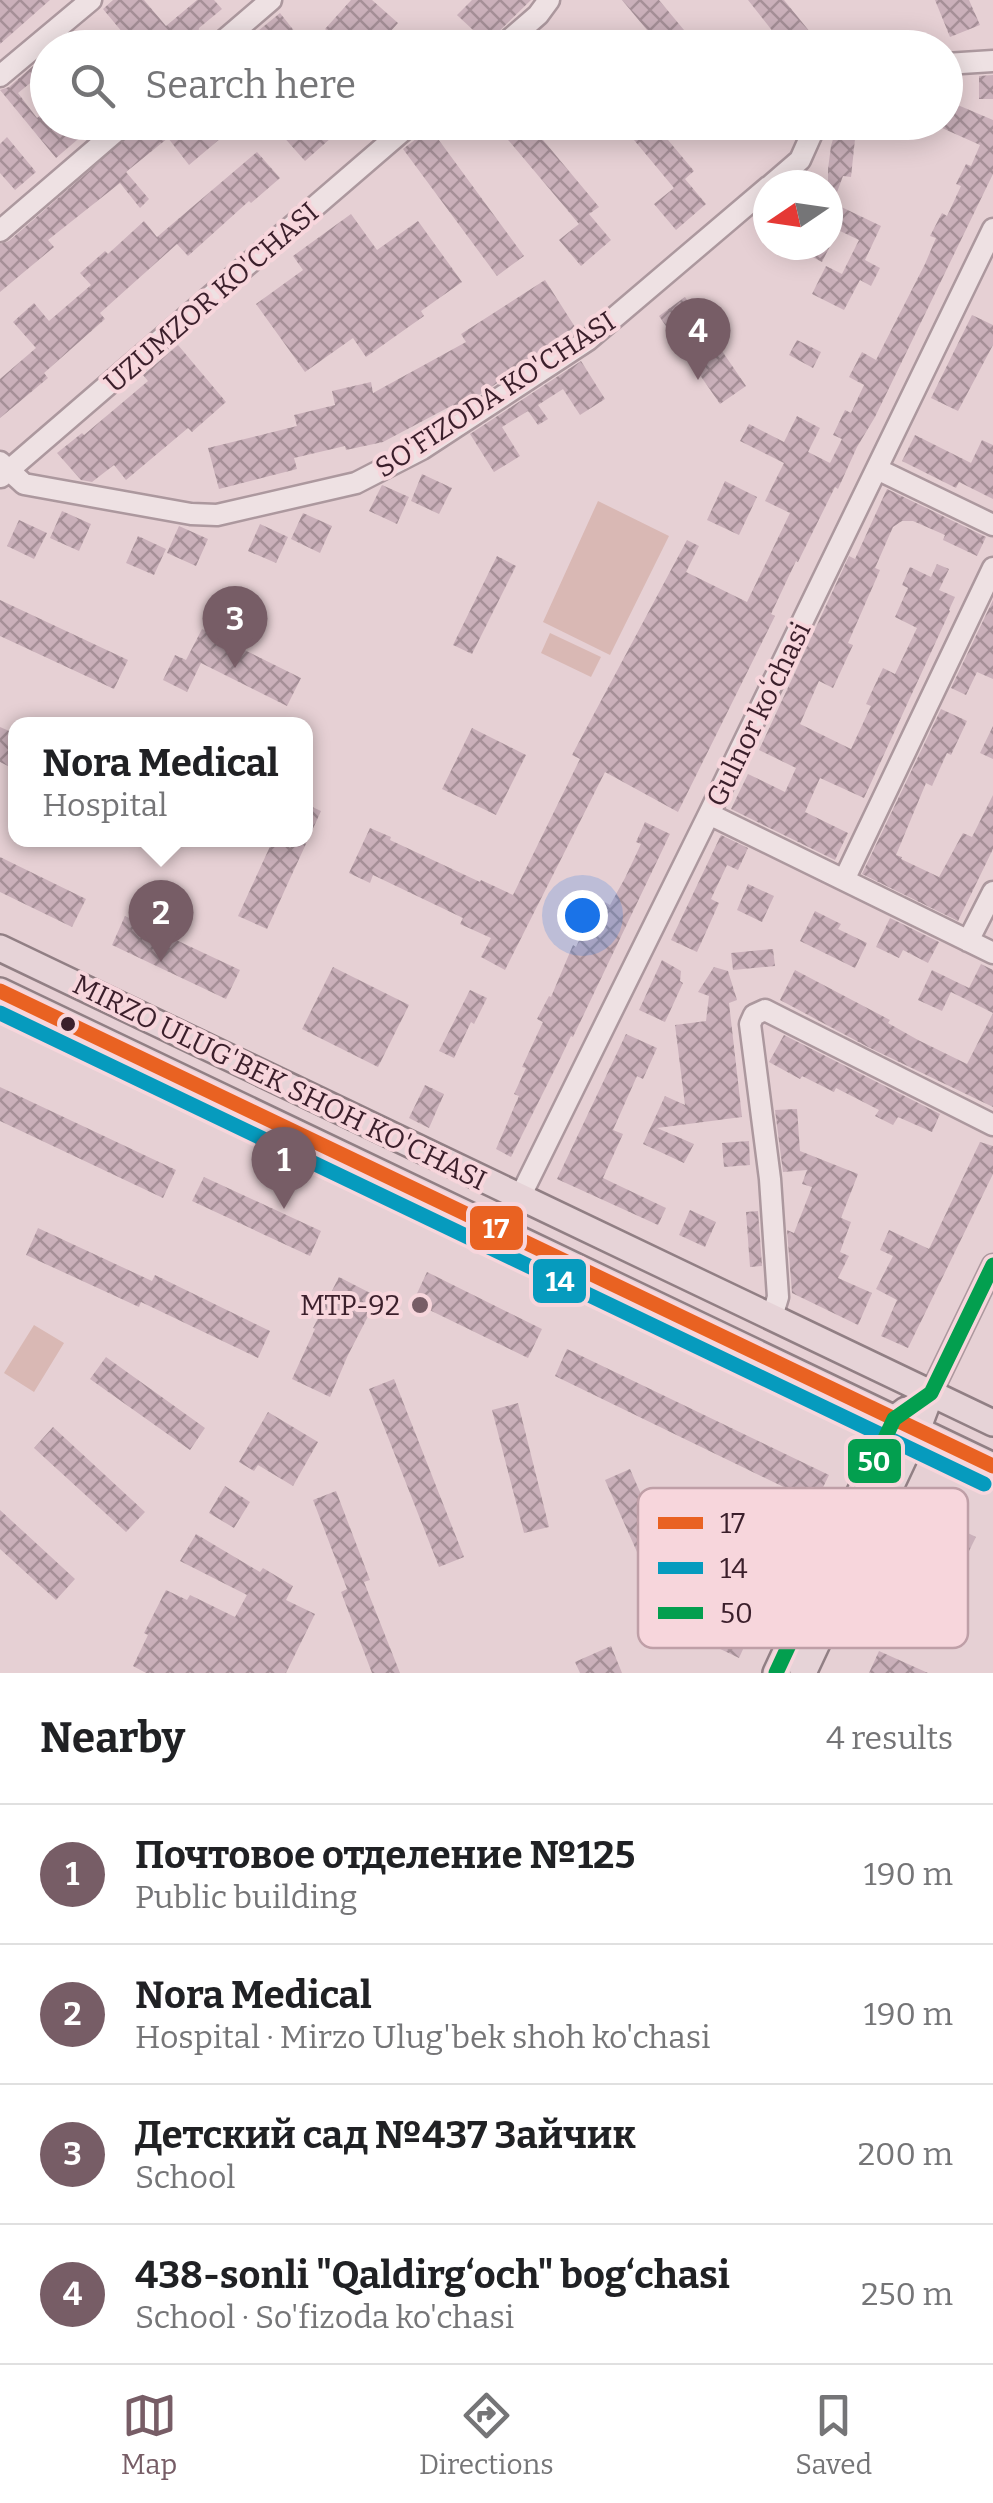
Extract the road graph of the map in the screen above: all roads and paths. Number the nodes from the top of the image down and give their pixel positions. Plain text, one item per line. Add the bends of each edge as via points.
1 (91, 0) edge
2 (271, 0) edge
3 (548, 0) edge
4 (55, 30) edge
5 (237, 30) edge
6 (521, 30) edge
7 (30, 51) edge
8 (993, 61) edge
9 (963, 63) edge
10 (0, 76) edge
11 (106, 140) edge
12 (392, 140) edge
13 (809, 140) edge
14 (788, 170) edge
15 (753, 200) edge
16 (993, 229) edge
17 (0, 231) edge
18 (877, 469) junction
19 (3, 470) edge
20 (0, 497) edge
21 (993, 525) edge
22 (993, 568) edge
23 (709, 814) junction
24 (844, 880) junction
25 (993, 892) edge
26 (968, 940) junction
27 (0, 948) edge
28 (993, 953) edge
29 (0, 992) edge
30 (993, 1126) edge
31 (520, 1197) junction
32 (993, 1265) edge
33 (772, 1317) junction
34 (930, 1393) junction
35 (993, 1423) edge
36 (906, 1424) junction
37 (993, 1466) edge
38 (873, 1488) edge
39 (880, 1488) edge
40 (789, 1648) edge
41 (813, 1648) edge
42 (776, 1673) edge
43 (803, 1673) edge

1 - 4 street
2 - 5 street
3 - 6 street
7 - 10 street
8 - 9 street
11 - 17 street
12 - 19 street, UZUMZOR KO'CHASI
13 - 14 street, SO'FIZODA KO'CHASI
15 - 19 street, SO'FIZODA KO'CHASI via 588,340 422,449 356,484 217,515 191,514 24,484
16 - 18 street, Gulnor koʻchasi
18 - 21 street
18 - 23 street, Gulnor koʻchasi
19 - 20 street
22 - 24 street
23 - 24 street
23 - 31 street, Gulnor koʻchasi
24 - 26 street
25 - 26 street
26 - 28 street
27 - 31 main road, MIRZO ULUG'BEK SHOH KO'CHASI
29 - 36 main road, MIRZO ULUG'BEK SHOH KO'CHASI
30 - 33 street via 764,1010 754,1015 778,1297
31 - 33 main road, MIRZO ULUG'BEK SHOH KO'CHASI
32 - 34 street
33 - 34 main road, MIRZO ULUG'BEK SHOH KO'CHASI
34 - 35 main road, MIRZO ULUG'BEK SHOH KO'CHASI
34 - 36 main road
36 - 37 main road, MIRZO ULUG'BEK SHOH KO'CHASI
36 - 38 main road
36 - 39 main road
40 - 42 main road
41 - 43 main road

